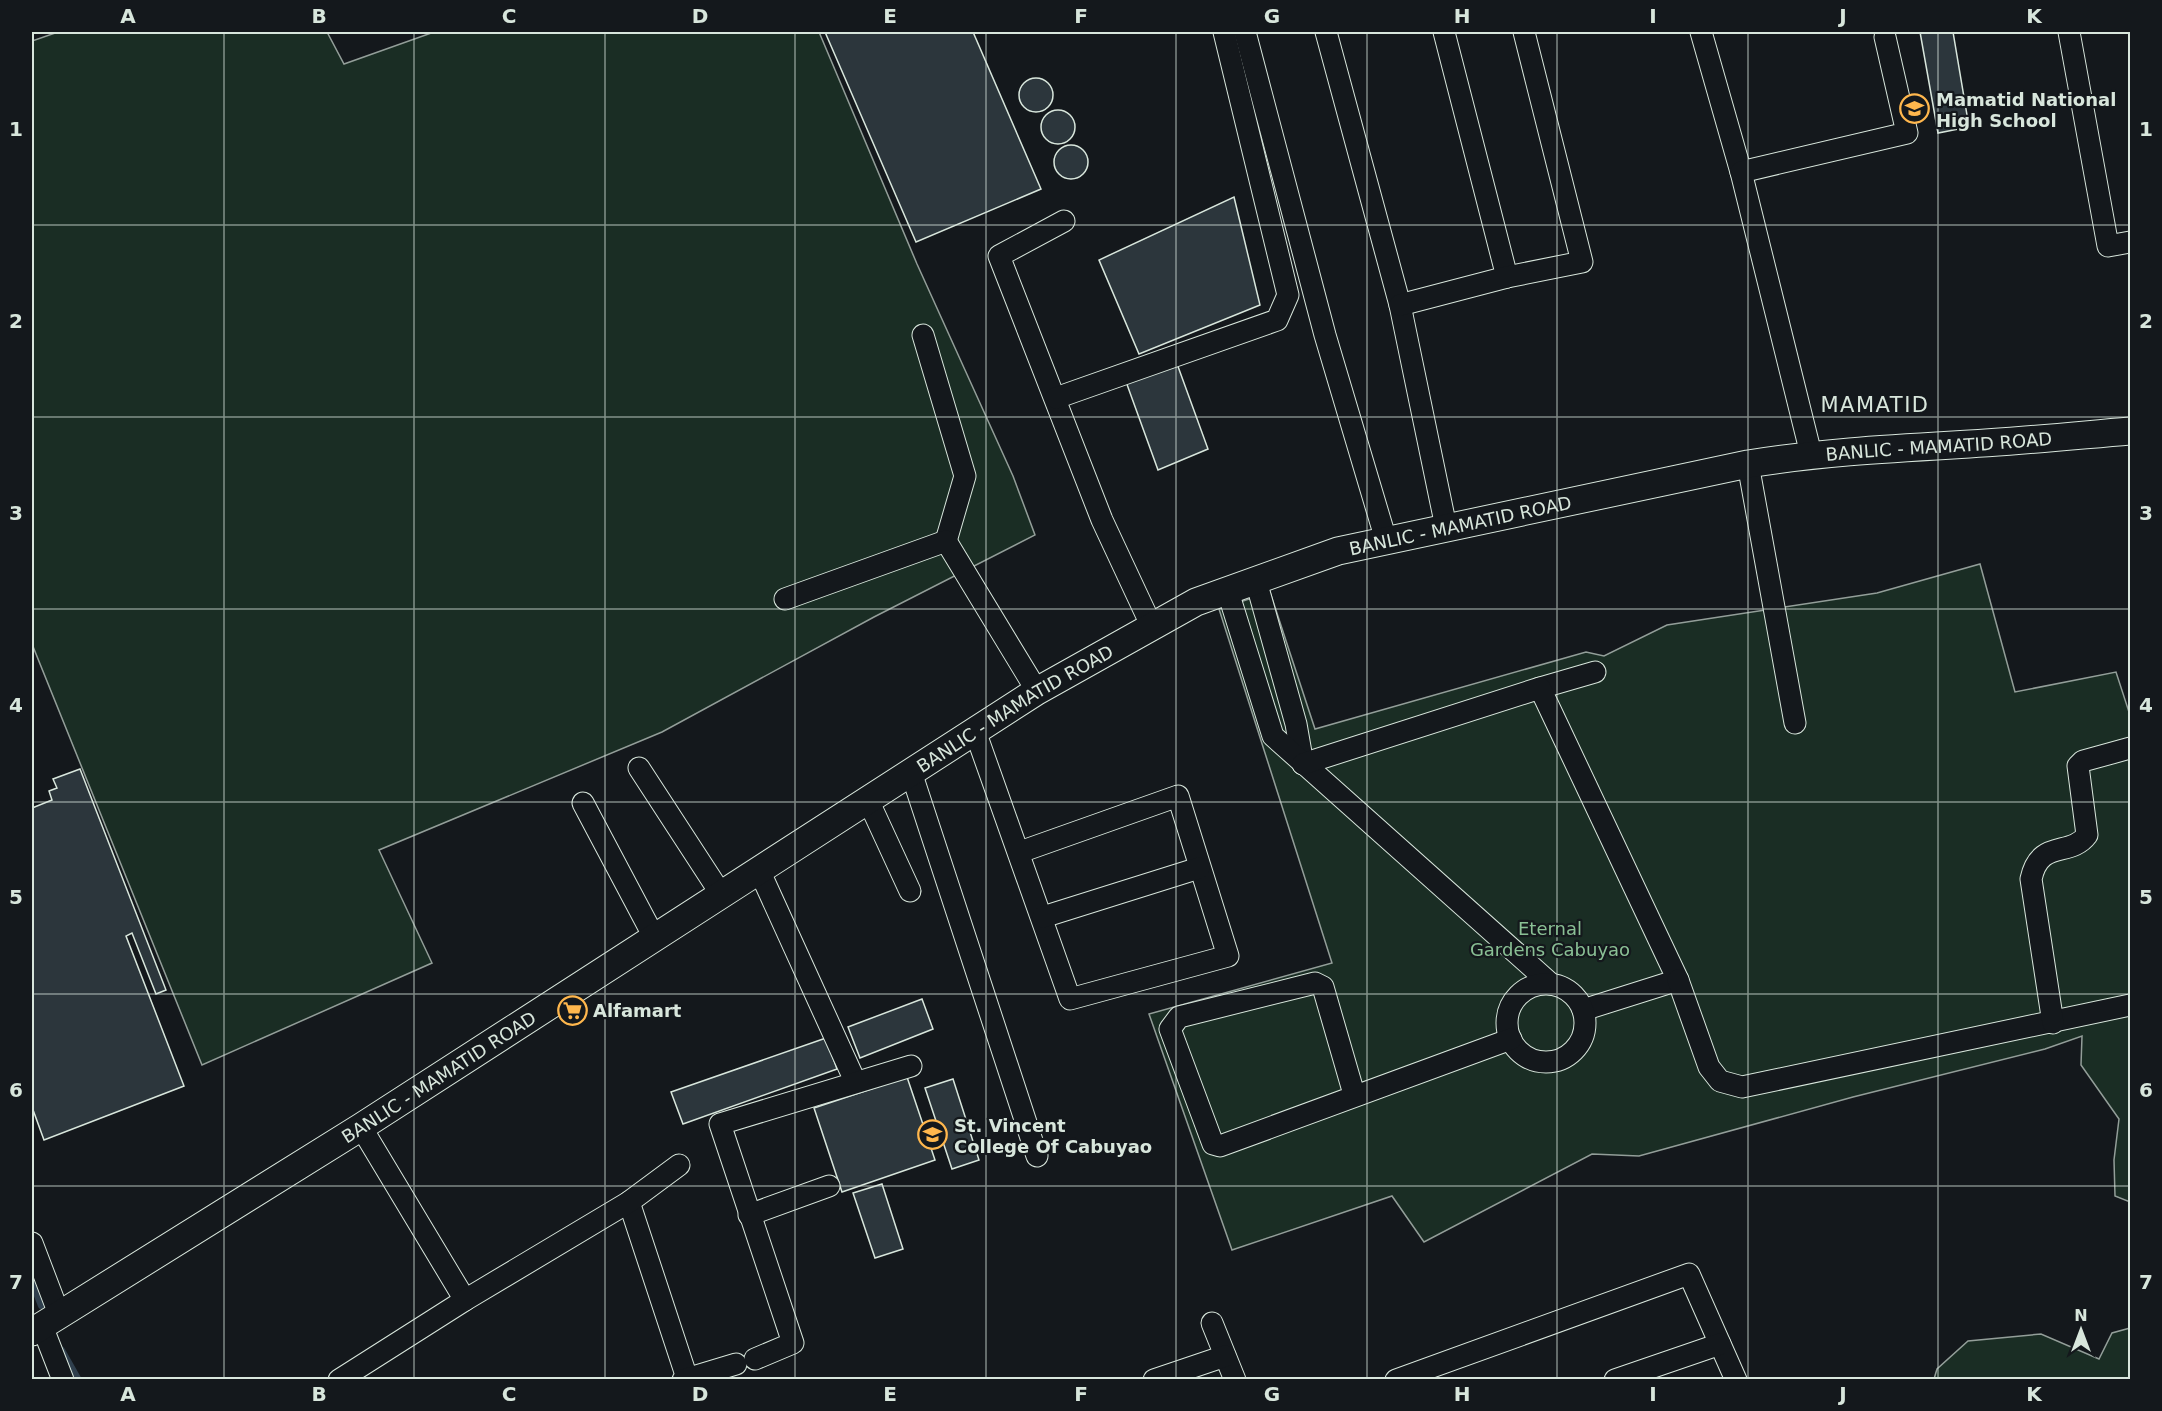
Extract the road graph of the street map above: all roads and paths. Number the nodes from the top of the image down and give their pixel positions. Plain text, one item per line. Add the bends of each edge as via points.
1 (1224, 32) edge
2 (1245, 32) edge
3 (1326, 32) edge
4 (1444, 32) edge
5 (1524, 32) edge
6 (1701, 32) edge
7 (2069, 32) edge
8 (1885, 37) dead end
9 (1741, 172) junction
10 (1064, 221) dead end
11 (2130, 242) edge
12 (1507, 276) junction
13 (1400, 305) junction
14 (923, 335) dead end
15 (1056, 398) junction
16 (2130, 431) edge
17 (1811, 454) junction
18 (1748, 464) junction
19 (1446, 527) junction
20 (1386, 540) junction
21 (946, 541) junction
22 (1256, 582) junction
23 (1228, 592) junction
24 (785, 599) dead end
25 (1152, 627) junction
26 (1595, 672) dead end
27 (1540, 688) junction
28 (1037, 691) junction
29 (1795, 723) dead end
30 (975, 731) junction
31 (2130, 748) edge
32 (1304, 764) junction
33 (639, 768) dead end
34 (911, 772) junction
35 (868, 800) junction
36 (583, 803) dead end
37 (1020, 852) junction
38 (1199, 867) junction
39 (759, 870) junction
40 (910, 891) dead end
41 (722, 894) junction
42 (1043, 918) junction
43 (654, 937) junction
44 (1678, 980) junction
45 (1551, 984) junction
46 (2130, 1005) edge
47 (1583, 1010) junction
48 (2053, 1023) junction
49 (1510, 1039) junction
50 (911, 1066) dead end
51 (855, 1081) junction
52 (1354, 1094) junction
53 (361, 1127) junction
54 (1037, 1156) dead end
55 (679, 1165) dead end
56 (830, 1186) dead end
57 (630, 1202) junction
58 (749, 1215) junction
59 (32, 1243) edge
60 (465, 1300) junction
61 (1212, 1323) dead end
62 (44, 1324) edge
63 (1720, 1344) junction
64 (1225, 1356) junction
65 (685, 1378) edge
66 (63, 1380) edge
67 (339, 1380) edge
68 (1154, 1380) edge
69 (1235, 1380) edge
70 (1396, 1380) edge
71 (1615, 1380) edge
72 (1736, 1380) edge

1 - 15 street via 1288,295 1285,303 1277,320
2 - 20 street via 1325,335
3 - 13 street
4 - 12 street
5 - 12 street via 1582,262
6 - 9 street
7 - 11 street via 2108,246
8 - 9 street via 1907,133
9 - 17 street
10 - 15 street via 999,256
12 - 13 street
13 - 19 street
14 - 21 street via 965,476
15 - 25 street via 1102,520
16 - 17 main road, BANLIC - MAMATID ROAD
17 - 18 main road, BANLIC - MAMATID ROAD
18 - 19 main road, BANLIC - MAMATID ROAD
18 - 29 street
19 - 20 main road, BANLIC - MAMATID ROAD
20 - 22 main road, BANLIC - MAMATID ROAD via 1338,551
21 - 24 street
21 - 28 street
22 - 23 main road, BANLIC - MAMATID ROAD
22 - 32 street
23 - 25 main road, BANLIC - MAMATID ROAD via 1196,602
23 - 32 street via 1273,736
25 - 28 main road, BANLIC - MAMATID ROAD
26 - 27 street
27 - 32 street
27 - 44 street
28 - 30 main road, BANLIC - MAMATID ROAD
30 - 34 main road, BANLIC - MAMATID ROAD
30 - 37 street
31 - 48 street via 2083,761 2078,766 2087,835 2082,843 2050,852 2035,864 2031,879
32 - 45 street
33 - 41 street
34 - 35 main road, BANLIC - MAMATID ROAD
34 - 54 street
35 - 39 main road, BANLIC - MAMATID ROAD
35 - 40 street
36 - 43 street
37 - 38 street via 1178,796
37 - 42 street
38 - 42 street
38 - 42 street via 1228,956 1071,999
39 - 41 main road, BANLIC - MAMATID ROAD
39 - 51 street
41 - 43 main road, BANLIC - MAMATID ROAD
43 - 53 main road, BANLIC - MAMATID ROAD
44 - 47 street
44 - 48 street via 1709,1066 1720,1081 1742,1087
45 - 47 street via 1570,993
45 - 49 street via 1530,987 1514,1000 1507,1019
46 - 48 street
47 - 49 street via 1585,1021 1580,1041 1557,1060 1530,1058
49 - 52 street
50 - 51 street
51 - 58 street via 720,1124
52 - 52 street via 1319,984 1179,1017 1170,1029 1213,1144 1228,1144
53 - 60 street
53 - 62 main road, BANLIC - MAMATID ROAD
55 - 57 street
56 - 58 street
57 - 60 street
57 - 65 street
58 - 65 street via 793,1343 746,1362
59 - 62 street
60 - 67 street
61 - 64 street
62 - 66 street
63 - 70 street via 1689,1274
63 - 71 street
63 - 72 street
64 - 68 street
64 - 69 street

